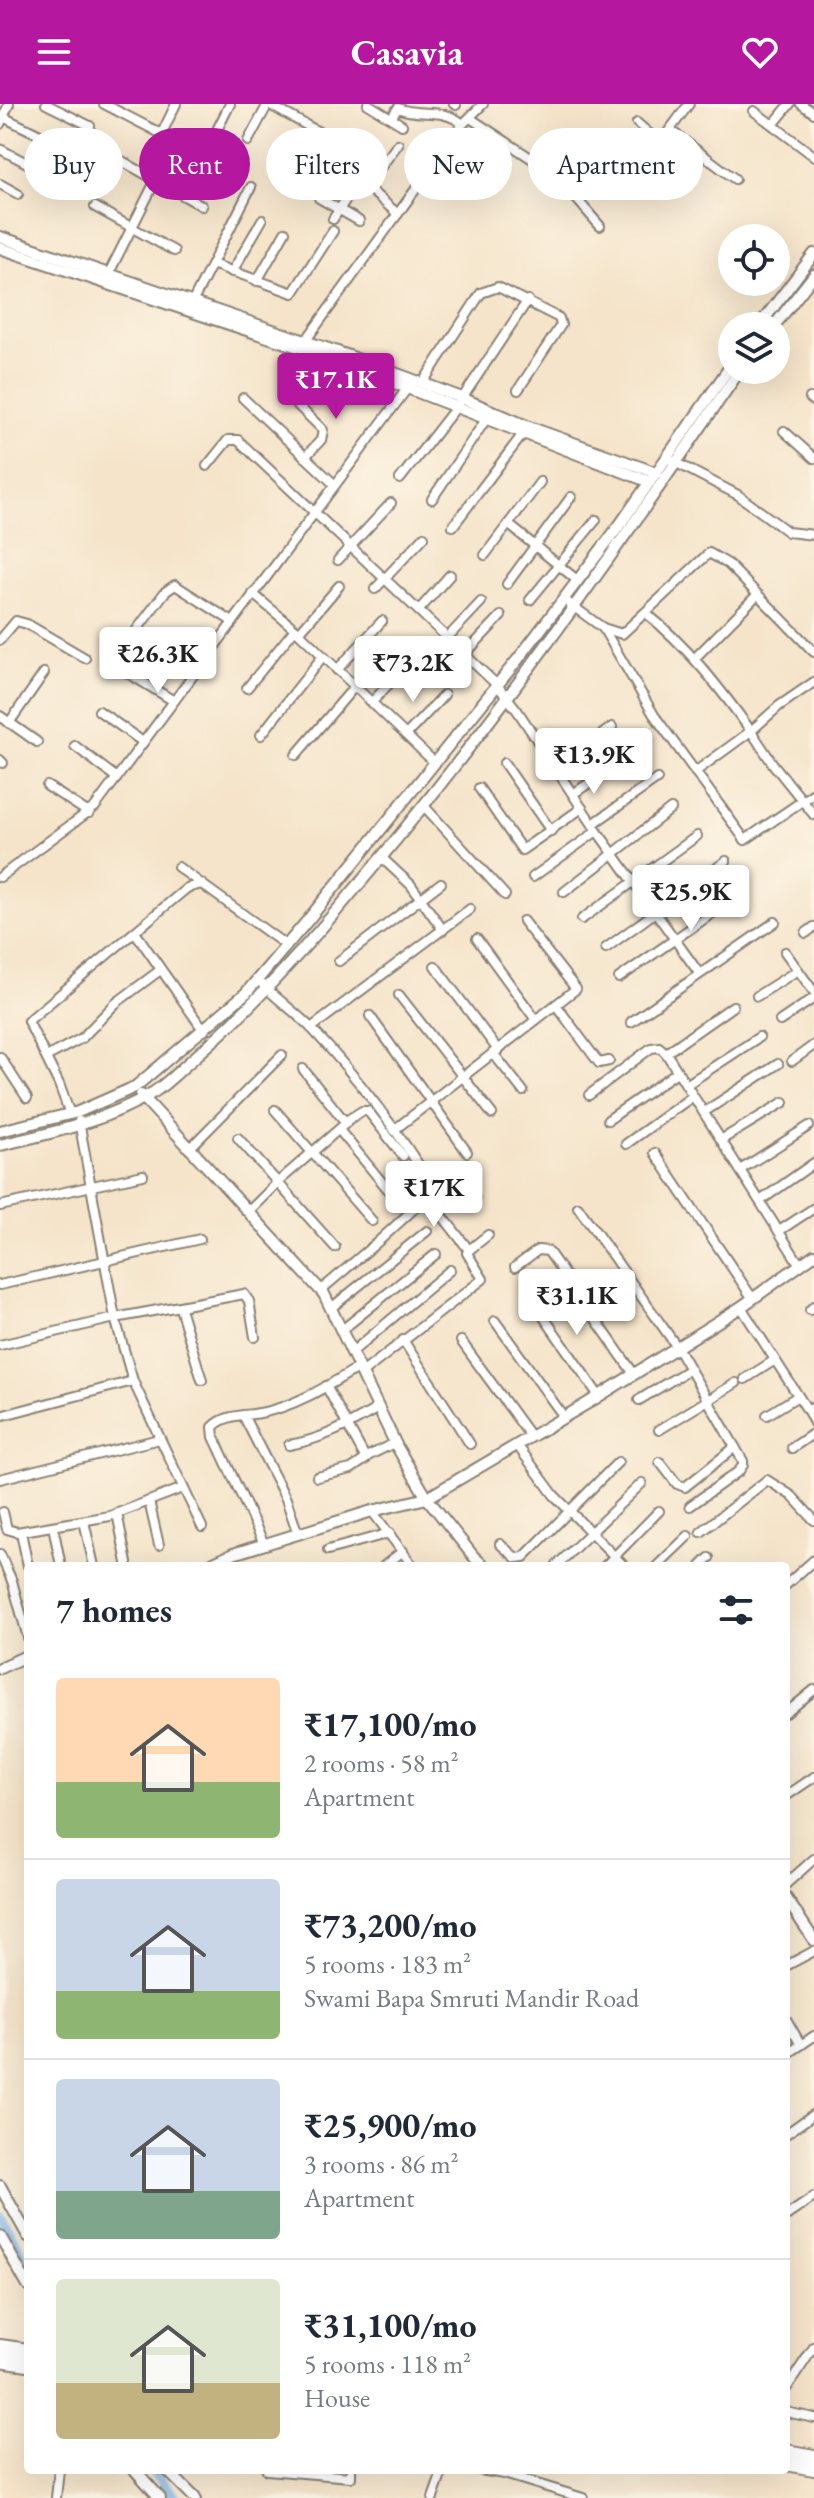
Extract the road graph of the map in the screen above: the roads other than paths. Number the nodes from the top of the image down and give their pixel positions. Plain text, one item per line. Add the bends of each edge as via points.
1 (9, 104) edge
2 (46, 104) edge
3 (176, 104) edge
4 (230, 104) edge
5 (368, 104) edge
6 (483, 104) edge
7 (790, 104) edge
8 (801, 104) edge
9 (111, 106) edge
10 (683, 106) edge
11 (450, 107) edge
12 (754, 111) dead end
13 (814, 113) edge
14 (391, 118) junction
15 (2, 121) edge
16 (466, 121) junction
17 (637, 123) dead end
18 (402, 125) dead end
19 (773, 125) junction
20 (90, 126) dead end
21 (149, 128) edge
22 (164, 128) edge
23 (218, 128) edge
24 (312, 128) edge
25 (643, 128) edge
26 (671, 128) edge
27 (24, 130) edge
28 (250, 137) edge
29 (398, 144) dead end
30 (0, 149) edge
31 (703, 155) edge
32 (814, 156) edge
33 (388, 157) edge
34 (24, 162) edge
35 (735, 179) dead end
36 (0, 184) edge
37 (251, 187) dead end
38 (18, 194) dead end
39 (146, 200) edge
40 (191, 200) edge
41 (321, 200) edge
42 (346, 200) edge
43 (381, 200) edge
44 (202, 206) dead end
45 (95, 207) dead end
46 (398, 214) junction
47 (336, 215) junction
48 (262, 220) dead end
49 (359, 221) dead end
50 (600, 226) dead end
51 (132, 227) junction
52 (333, 231) dead end
53 (285, 232) dead end
54 (0, 237) edge
55 (0, 248) edge
56 (174, 251) dead end
57 (814, 254) edge
58 (212, 264) junction
59 (232, 272) junction
60 (109, 273) junction
61 (814, 275) edge
62 (257, 281) junction
63 (528, 300) junction
64 (193, 301) junction
65 (770, 312) edge
66 (785, 312) edge
67 (304, 344) junction
68 (414, 384) junction
69 (720, 384) edge
70 (729, 384) edge
71 (518, 390) dead end
72 (285, 393) dead end
73 (243, 398) dead end
74 (460, 402) junction
75 (487, 418) junction
76 (784, 431) dead end
77 (523, 434) junction
78 (305, 457) junction
79 (814, 458) edge
80 (672, 460) junction
81 (207, 466) dead end
82 (654, 477) junction
83 (400, 479) dead end
84 (540, 482) dead end
85 (334, 484) junction
86 (571, 497) dead end
87 (432, 499) dead end
88 (391, 503) dead end
89 (314, 510) junction
90 (596, 520) dead end
91 (508, 524) junction
92 (453, 526) dead end
93 (814, 535) edge
94 (424, 537) dead end
95 (352, 546) junction
96 (535, 546) junction
97 (485, 555) dead end
98 (338, 560) dead end
99 (559, 565) junction
100 (450, 575) dead end
101 (386, 579) junction
102 (577, 580) junction
103 (507, 584) dead end
104 (339, 586) dead end
105 (375, 589) dead end
106 (253, 594) junction
107 (757, 595) junction
108 (563, 599) junction
109 (530, 600) dead end
110 (481, 602) dead end
111 (574, 606) junction
112 (419, 610) junction
113 (646, 613) junction
114 (501, 616) dead end
115 (382, 621) dead end
116 (233, 622) junction
117 (603, 628) junction
118 (136, 631) dead end
119 (297, 631) junction
120 (448, 637) junction
121 (0, 640) edge
122 (814, 652) edge
123 (417, 654) dead end
124 (465, 654) junction
125 (323, 656) junction
126 (85, 658) dead end
127 (695, 658) junction
128 (118, 667) dead end
129 (337, 670) junction
130 (44, 673) dead end
131 (814, 682) edge
132 (497, 685) junction
133 (355, 686) junction
134 (247, 688) dead end
135 (444, 695) dead end
136 (508, 697) junction
137 (174, 701) junction
138 (372, 702) junction
139 (99, 711) dead end
140 (0, 716) edge
141 (9, 723) junction
142 (612, 727) dead end
143 (751, 731) junction
144 (261, 735) dead end
145 (406, 735) junction
146 (37, 742) dead end
147 (143, 742) junction
148 (75, 746) dead end
149 (635, 752) dead end
150 (296, 755) dead end
151 (435, 763) junction
152 (504, 763) dead end
153 (556, 768) junction
154 (695, 772) junction
155 (117, 778) junction
156 (657, 779) dead end
157 (47, 786) dead end
158 (479, 788) dead end
159 (814, 793) edge
160 (573, 794) junction
161 (802, 801) junction
162 (424, 806) junction
163 (582, 808) junction
164 (671, 809) dead end
165 (89, 813) junction
166 (814, 815) edge
167 (595, 828) junction
168 (551, 831) junction
169 (697, 836) dead end
170 (614, 854) junction
171 (382, 858) junction
172 (726, 861) dead end
173 (178, 867) dead end
174 (1, 875) edge
175 (533, 877) dead end
176 (635, 881) junction
177 (441, 883) dead end
178 (202, 884) junction
179 (564, 892) dead end
180 (740, 894) dead end
181 (505, 895) dead end
182 (421, 899) junction
183 (470, 909) dead end
184 (656, 912) junction
185 (582, 919) dead end
186 (523, 921) dead end
187 (775, 922) dead end
188 (443, 930) junction
189 (135, 932) junction
190 (675, 938) junction
191 (477, 939) dead end
192 (287, 946) junction
193 (606, 948) dead end
194 (785, 952) dead end
195 (339, 961) dead end
196 (435, 966) dead end
197 (798, 970) junction
198 (159, 971) junction
199 (699, 973) junction
200 (619, 978) dead end
201 (258, 980) junction
202 (267, 990) junction
203 (399, 995) dead end
204 (814, 995) edge
205 (757, 996) dead end
206 (556, 1005) junction
207 (733, 1006) dead end
208 (370, 1016) dead end
209 (536, 1020) junction
210 (780, 1021) dead end
211 (631, 1022) dead end
212 (311, 1028) junction
213 (204, 1031) junction
214 (759, 1037) dead end
215 (814, 1045) edge
216 (495, 1051) junction
217 (666, 1053) junction
218 (282, 1055) dead end
219 (0, 1057) edge
220 (46, 1057) junction
221 (609, 1061) dead end
222 (792, 1061) dead end
223 (778, 1064) dead end
224 (303, 1069) dead end
225 (677, 1072) junction
226 (463, 1076) junction
227 (686, 1085) junction
228 (135, 1087) junction
229 (523, 1091) dead end
230 (589, 1095) dead end
231 (693, 1096) junction
232 (144, 1097) junction
233 (27, 1098) dead end
234 (431, 1102) junction
235 (784, 1102) dead end
236 (275, 1110) dead end
237 (704, 1112) junction
238 (74, 1113) junction
239 (492, 1114) dead end
240 (608, 1120) dead end
241 (346, 1121) junction
242 (79, 1125) junction
243 (809, 1126) dead end
244 (394, 1130) junction
245 (0, 1131) edge
246 (340, 1131) junction
247 (238, 1138) dead end
248 (721, 1140) junction
249 (626, 1144) dead end
250 (0, 1145) edge
251 (189, 1149) junction
252 (313, 1152) junction
253 (467, 1152) dead end
254 (655, 1153) dead end
255 (403, 1156) dead end
256 (814, 1163) edge
257 (740, 1170) junction
258 (143, 1175) dead end
259 (278, 1182) junction
260 (90, 1188) junction
261 (434, 1189) junction
262 (427, 1196) junction
263 (395, 1198) dead end
264 (475, 1198) dead end
265 (760, 1201) junction
266 (0, 1206) edge
267 (578, 1207) dead end
268 (814, 1208) edge
269 (248, 1212) junction
270 (372, 1221) dead end
271 (427, 1231) dead end
272 (779, 1231) junction
273 (488, 1235) dead end
274 (200, 1239) dead end
275 (335, 1247) dead end
276 (469, 1250) junction
277 (436, 1254) dead end
278 (814, 1255) edge
279 (106, 1259) junction
280 (800, 1265) junction
281 (515, 1267) dead end
282 (450, 1270) dead end
283 (0, 1285) edge
284 (321, 1290) junction
285 (529, 1296) dead end
286 (753, 1299) junction
287 (741, 1307) junction
288 (180, 1308) junction
289 (331, 1308) junction
290 (115, 1318) junction
291 (495, 1321) dead end
292 (342, 1330) junction
293 (255, 1337) dead end
294 (403, 1340) junction
295 (461, 1341) dead end
296 (0, 1345) edge
297 (677, 1347) junction
298 (352, 1352) junction
299 (775, 1360) junction
300 (690, 1369) junction
301 (360, 1370) junction
302 (634, 1374) junction
303 (202, 1380) dead end
304 (133, 1381) junction
305 (326, 1386) junction
306 (599, 1396) junction
307 (798, 1396) junction
308 (639, 1400) dead end
309 (708, 1400) junction
310 (378, 1408) junction
311 (811, 1409) edge
312 (243, 1415) junction
313 (767, 1415) dead end
314 (0, 1416) edge
315 (564, 1417) junction
316 (814, 1423) edge
317 (349, 1425) junction
318 (659, 1430) dead end
319 (814, 1433) edge
320 (531, 1437) junction
321 (159, 1439) junction
322 (394, 1443) junction
323 (470, 1444) dead end
324 (289, 1445) dead end
325 (517, 1445) junction
326 (735, 1447) junction
327 (792, 1448) dead end
328 (366, 1457) junction
329 (618, 1462) dead end
330 (660, 1462) dead end
331 (317, 1477) dead end
332 (0, 1479) edge
333 (642, 1483) dead end
334 (183, 1488) junction
335 (427, 1498) junction
336 (149, 1501) junction
337 (690, 1506) dead end
338 (372, 1511) junction
339 (571, 1511) junction
340 (659, 1511) dead end
341 (3, 1512) dead end
342 (117, 1513) junction
343 (814, 1520) edge
344 (84, 1521) junction
345 (53, 1526) junction
346 (202, 1527) dead end
347 (21, 1532) junction
348 (592, 1532) junction
349 (701, 1532) dead end
350 (390, 1533) junction
351 (298, 1534) junction
352 (688, 1536) dead end
353 (264, 1544) junction
354 (500, 1544) dead end
355 (159, 1545) dead end
356 (328, 1550) dead end
357 (403, 1551) junction
358 (0, 1554) edge
359 (615, 1556) junction
360 (709, 1558) dead end
361 (814, 1560) edge
362 (27, 1562) edge
363 (60, 1562) edge
364 (93, 1562) edge
365 (127, 1562) edge
366 (225, 1562) edge
367 (389, 1562) edge
368 (410, 1562) edge
369 (480, 1562) edge
370 (560, 1562) edge
371 (609, 1562) edge
372 (620, 1562) edge
373 (661, 1562) edge
374 (705, 1562) edge
375 (12, 1581) junction
376 (790, 1581) edge
377 (0, 1587) edge
378 (24, 1624) edge
379 (24, 1657) edge
380 (0, 1668) edge
381 (814, 1690) edge
382 (790, 1710) edge
383 (814, 1777) edge
384 (790, 1793) edge
385 (814, 1859) edge
386 (790, 1880) edge
387 (790, 1904) edge
388 (814, 1940) edge
389 (814, 1951) edge
390 (790, 1964) edge
391 (790, 2026) edge
392 (814, 2036) edge
393 (801, 2045) junction
394 (790, 2052) edge
395 (814, 2114) edge
396 (790, 2131) edge
397 (0, 2186) edge
398 (814, 2197) edge
399 (790, 2213) edge
400 (24, 2229) edge
401 (0, 2236) edge
402 (24, 2279) edge
403 (0, 2347) edge
404 (814, 2347) edge
405 (24, 2350) edge
406 (0, 2359) edge
407 (24, 2362) edge
408 (790, 2383) edge
409 (790, 2413) edge
410 (814, 2418) edge
411 (790, 2453) edge
412 (814, 2457) edge
413 (790, 2464) edge
414 (814, 2468) edge
415 (59, 2474) edge
416 (139, 2474) edge
417 (171, 2474) edge
418 (315, 2474) edge
419 (351, 2474) edge
420 (442, 2474) edge
421 (504, 2474) edge
422 (56, 2498) edge
423 (160, 2498) edge
424 (195, 2498) edge
425 (433, 2498) edge
426 (583, 2498) edge

1 - 15 street
2 - 20 street
3 - 22 street
4 - 23 street
5 - 14 street
6 - 16 street
7 - 19 street
8 - 13 street
9 - 21 street
10 - 26 street
11 - 14 street via 408,112 398,108
11 - 16 street
12 - 19 street
14 - 18 street
15 - 27 street
16 - 46 street
16 - 50 street via 555,174
17 - 25 street
19 - 32 street
24 - 28 street via 268,104
29 - 33 street
30 - 34 street
31 - 35 street
36 - 38 street
37 - 58 street
39 - 51 street
40 - 44 street
41 - 47 street
42 - 47 street
43 - 46 street
45 - 51 street
46 - 67 street
47 - 49 street
48 - 59 street
51 - 56 street
51 - 60 street
52 - 62 street via 293,293
53 - 62 street
54 - 60 street
55 - 67 street
57 - 65 street
58 - 59 street
58 - 64 street
59 - 62 street
60 - 64 street
61 - 66 street
63 - 68 street via 498,287 481,293
63 - 71 street via 559,318 561,325
63 - 74 street
64 - 67 street
67 - 68 street
68 - 74 street
68 - 85 street
69 - 80 street
70 - 80 street
72 - 78 street via 323,430
73 - 78 street
74 - 75 street
74 - 82 street
74 - 83 street
75 - 77 street
75 - 87 street
76 - 79 street
77 - 82 street
77 - 92 street
78 - 85 street
80 - 82 street
80 - 93 street via 738,495 788,532
80 - 111 street
81 - 89 street via 233,438
82 - 102 street
84 - 91 street
85 - 89 street
86 - 96 street
88 - 95 street
89 - 95 street
89 - 106 street
90 - 99 street
91 - 96 street
91 - 97 street
94 - 101 street
95 - 98 street
95 - 101 street
96 - 99 street
96 - 103 street
99 - 102 street
99 - 109 street
100 - 112 street
101 - 105 street
101 - 112 street
102 - 108 street
104 - 119 street
106 - 116 street
106 - 119 street
107 - 113 street via 728,564 709,553
107 - 122 street
107 - 127 street
108 - 111 street
108 - 132 street
110 - 120 street
111 - 117 street
111 - 136 street
112 - 120 street
113 - 117 street via 622,634
113 - 127 street
114 - 124 street
115 - 129 street
116 - 118 street via 175,585
116 - 137 street
117 - 154 street via 639,692
119 - 125 street
119 - 134 street
120 - 124 street
121 - 126 street via 16,621
123 - 138 street
124 - 132 street
125 - 129 street
125 - 144 street
127 - 143 street
128 - 137 street
129 - 133 street
130 - 141 street
131 - 143 street
132 - 136 street
132 - 151 street
133 - 138 street
133 - 150 street
135 - 145 street
136 - 153 street
136 - 162 street
137 - 147 street
138 - 145 street
139 - 147 street
140 - 141 street
141 - 146 street
142 - 153 street
143 - 154 street
143 - 161 street
145 - 151 street
147 - 155 street
148 - 155 street
149 - 160 street
151 - 192 street
152 - 168 street
153 - 160 street
154 - 161 street via 745,840
155 - 165 street
156 - 167 street
157 - 165 street
158 - 168 street via 522,850
159 - 161 street
160 - 163 street
161 - 166 street
162 - 171 street
162 - 181 street
163 - 167 street
163 - 168 street
164 - 170 street
165 - 174 street
167 - 170 street
167 - 175 street
169 - 176 street
170 - 176 street
170 - 179 street
171 - 182 street
171 - 202 street
172 - 184 street
173 - 178 street
176 - 184 street
176 - 185 street
177 - 182 street
178 - 189 street via 187,888
178 - 192 street
180 - 190 street
182 - 188 street
182 - 195 street
183 - 188 street
184 - 190 street
184 - 193 street
186 - 206 street via 576,989
187 - 199 street
188 - 212 street
189 - 198 street
189 - 220 street via 28,1021
190 - 199 street
190 - 200 street
191 - 209 street
192 - 201 street
194 - 197 street
196 - 216 street
197 - 204 street
197 - 205 street
198 - 213 street
198 - 220 street via 116,1003 82,1038
199 - 211 street
201 - 202 street
201 - 213 street
202 - 212 street
202 - 232 street
203 - 226 street
204 - 210 street
206 - 209 street
206 - 221 street via 599,1063
207 - 217 street
208 - 234 street
209 - 216 street
212 - 244 street
213 - 228 street
214 - 227 street
215 - 222 street
216 - 226 street
216 - 229 street
217 - 225 street
217 - 230 street via 651,1048
218 - 251 street
219 - 233 street
220 - 238 street
223 - 237 street
224 - 241 street
225 - 227 street
225 - 240 street
226 - 234 street
226 - 239 street
227 - 231 street
228 - 232 street
228 - 238 street
231 - 237 street
231 - 249 street
232 - 242 street
232 - 251 street
234 - 244 street
234 - 253 street
235 - 248 street
236 - 252 street
237 - 248 street
238 - 242 street
238 - 245 street
241 - 246 street
241 - 255 street via 366,1110
242 - 250 street
242 - 260 street
243 - 257 street
244 - 261 street
246 - 252 street
246 - 263 street
247 - 259 street
248 - 257 street
251 - 269 street
252 - 259 street
252 - 270 street
254 - 286 street
256 - 265 street
257 - 265 street
258 - 260 street
259 - 269 street
259 - 275 street
260 - 266 street
260 - 279 street
261 - 262 street
261 - 264 street via 455,1171
262 - 276 street
262 - 284 street
265 - 272 street
267 - 297 street
268 - 272 street
269 - 284 street
271 - 289 street
272 - 280 street
273 - 276 street
274 - 279 street
276 - 294 street via 482,1281
277 - 292 street
278 - 280 street
279 - 283 street
279 - 290 street
280 - 286 street
281 - 302 street via 541,1249 548,1251
282 - 298 street
284 - 289 street
285 - 306 street
286 - 287 street
287 - 297 street
287 - 299 street
288 - 290 street
288 - 293 street via 246,1295
288 - 303 street
289 - 292 street
290 - 296 street
290 - 304 street
291 - 315 street
292 - 298 street
294 - 301 street
294 - 323 street
295 - 320 street
297 - 300 street
297 - 302 street
298 - 301 street
299 - 307 street
299 - 309 street
300 - 308 street
300 - 309 street
301 - 305 street
301 - 310 street
302 - 306 street
304 - 314 street
304 - 321 street
305 - 312 street via 293,1403
305 - 317 street
306 - 315 street
307 - 311 street
307 - 313 street
309 - 318 street
309 - 326 street
310 - 317 street
310 - 322 street
311 - 316 street
312 - 351 street
312 - 353 street via 223,1419 212,1430
315 - 320 street
317 - 324 street
317 - 328 street
319 - 327 street
320 - 325 street
321 - 332 street
321 - 334 street
322 - 328 street
322 - 335 street
325 - 335 street
325 - 339 street
326 - 330 street via 685,1487
326 - 337 street via 743,1465
328 - 331 street via 351,1469
329 - 339 street
333 - 348 street
334 - 336 street
334 - 346 street
335 - 338 street
335 - 369 street
336 - 342 street
336 - 355 street
338 - 350 street
338 - 351 street
339 - 348 street
339 - 354 street via 521,1559
340 - 359 street
341 - 347 street via 7,1529
342 - 344 street
342 - 365 street
343 - 349 street via 792,1496 767,1480
344 - 345 street
344 - 364 street
345 - 347 street
345 - 363 street
347 - 362 street
348 - 359 street
348 - 370 street
350 - 356 street
350 - 357 street
351 - 353 street
352 - 373 street
353 - 366 street
357 - 367 street
357 - 368 street
358 - 375 street
359 - 371 street
359 - 372 street
360 - 374 street
361 - 376 street
375 - 377 street
375 - 378 street
379 - 380 street
381 - 382 street
383 - 384 street
385 - 386 street
387 - 388 street
389 - 390 street
391 - 393 street
392 - 393 street
393 - 394 street
395 - 396 street
397 - 400 street
398 - 399 street
401 - 402 street
403 - 405 main road
404 - 408 street
406 - 407 main road
409 - 410 street
411 - 412 main road
413 - 414 main road
415 - 422 street
416 - 423 street
417 - 424 street
418 - 419 street
420 - 425 street
421 - 426 street

